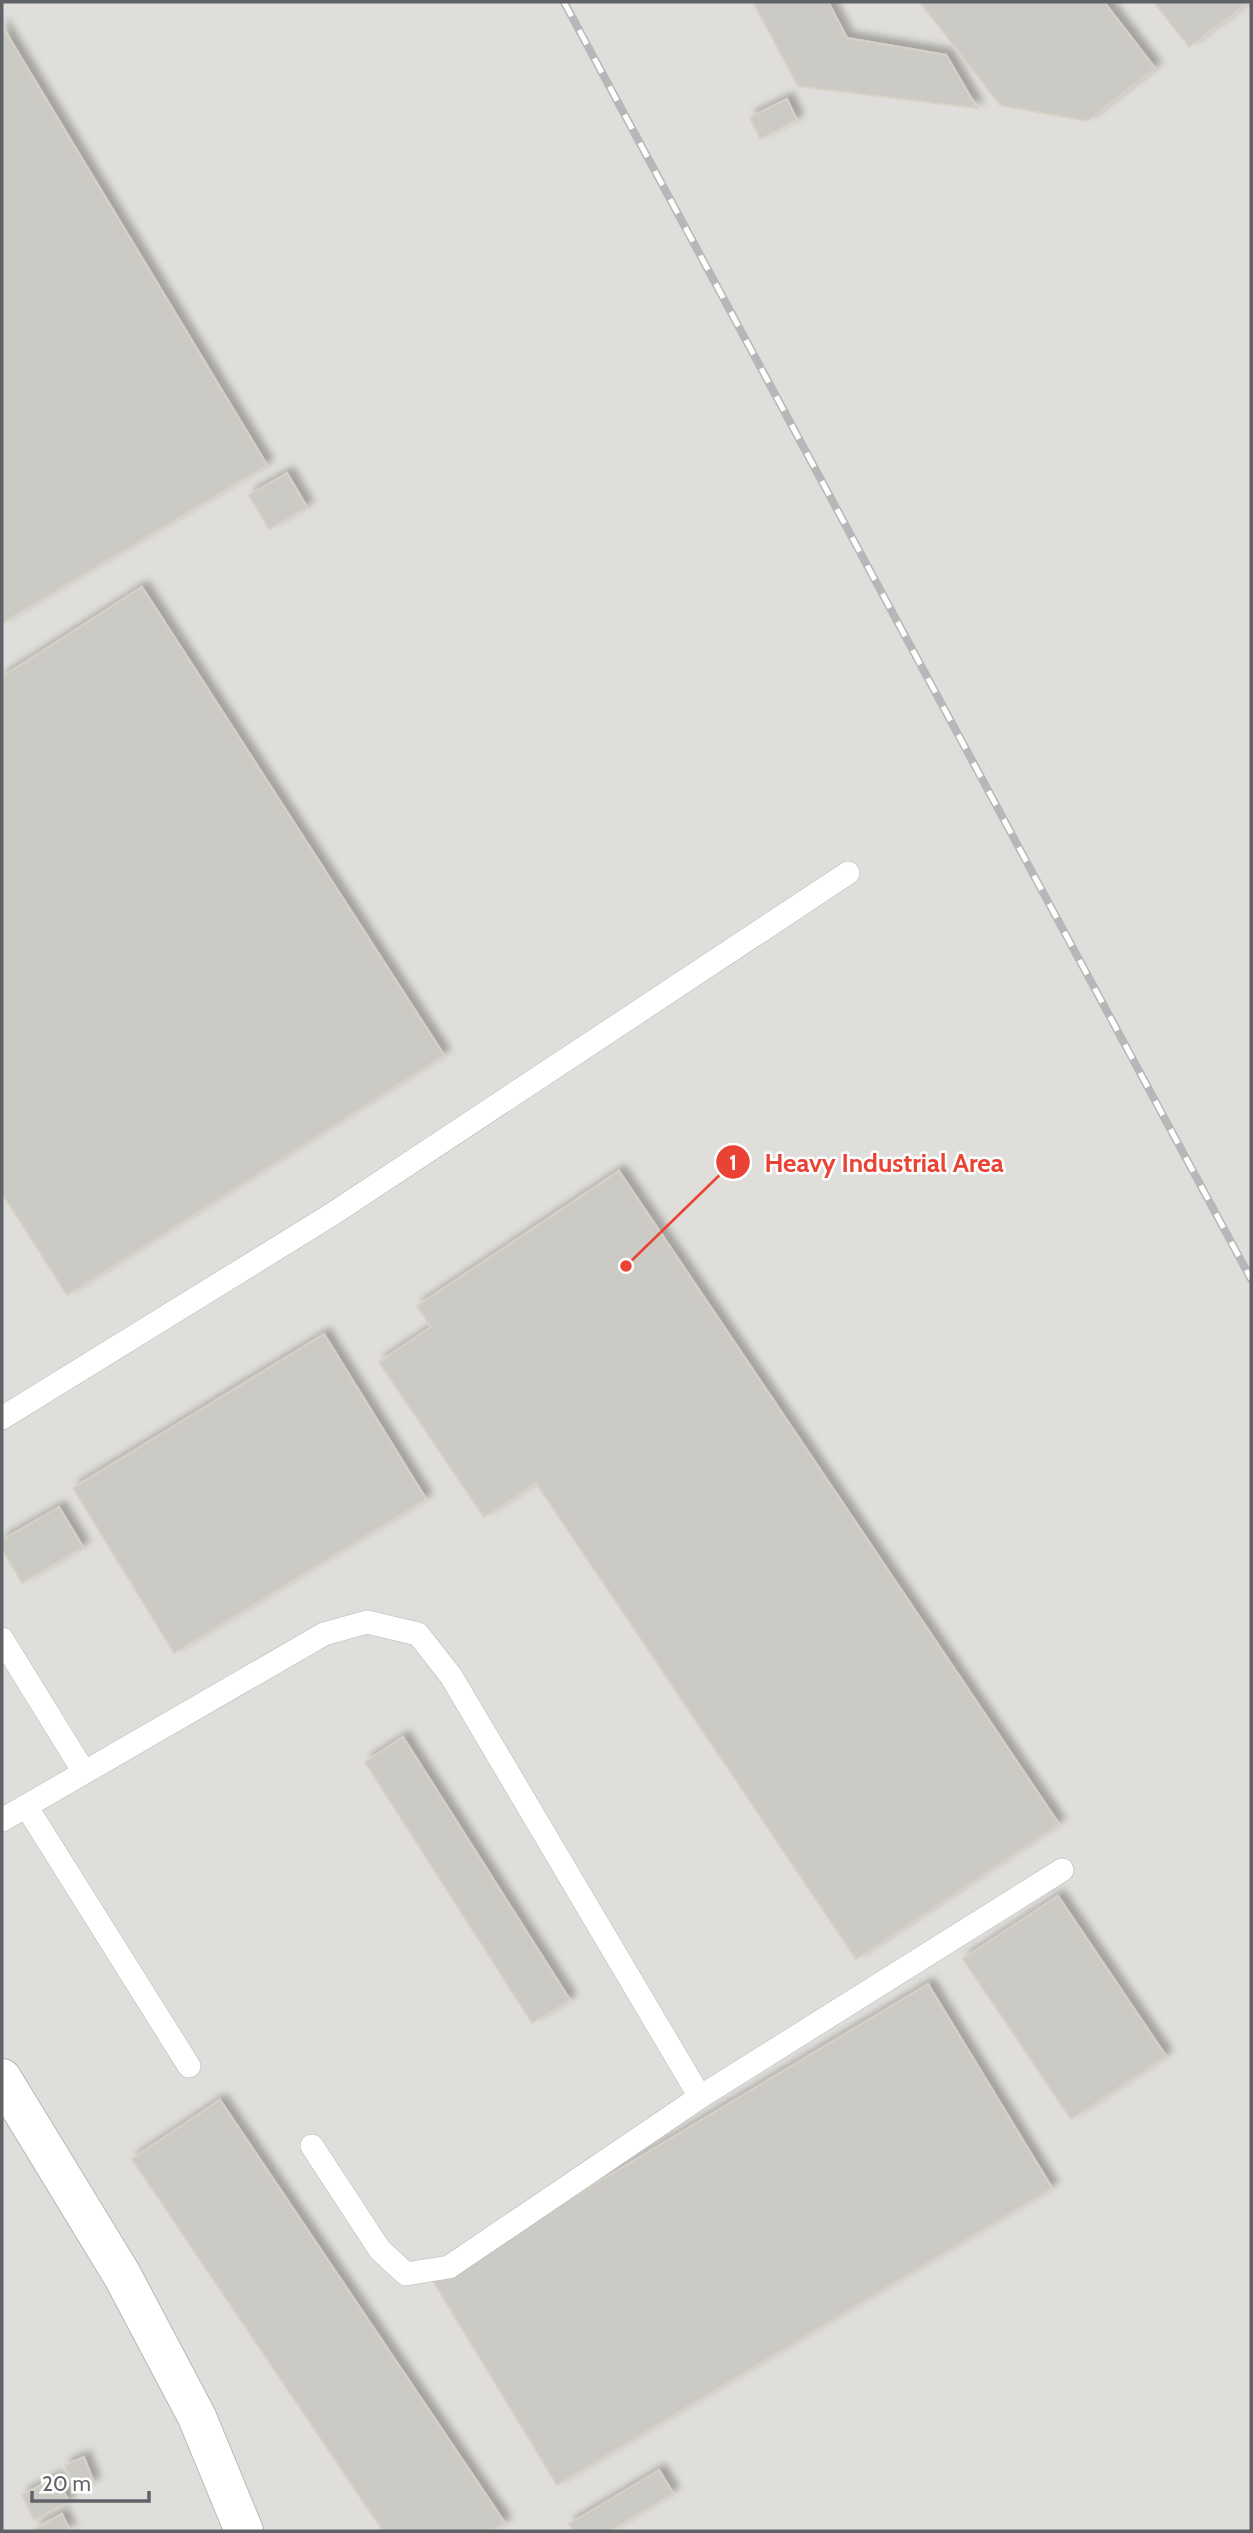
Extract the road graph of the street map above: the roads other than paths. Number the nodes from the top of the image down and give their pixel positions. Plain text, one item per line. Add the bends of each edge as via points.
1 (848, 873) dead end
2 (2, 1418) edge
3 (2, 1639) edge
4 (84, 1772) junction
5 (26, 1805) junction
6 (2, 1820) edge
7 (1062, 1870) dead end
8 (189, 2066) dead end
9 (2, 2078) edge
10 (700, 2096) junction
11 (312, 2146) dead end
12 (244, 2531) edge

1 - 2 lane via 334,1213
3 - 4 lane
4 - 5 lane
4 - 10 lane via 324,1634 368,1622 418,1634 451,1676
5 - 6 lane
5 - 8 lane
7 - 10 lane
9 - 12 street via 122,2276 198,2417
10 - 11 lane via 449,2267 406,2274 380,2250

